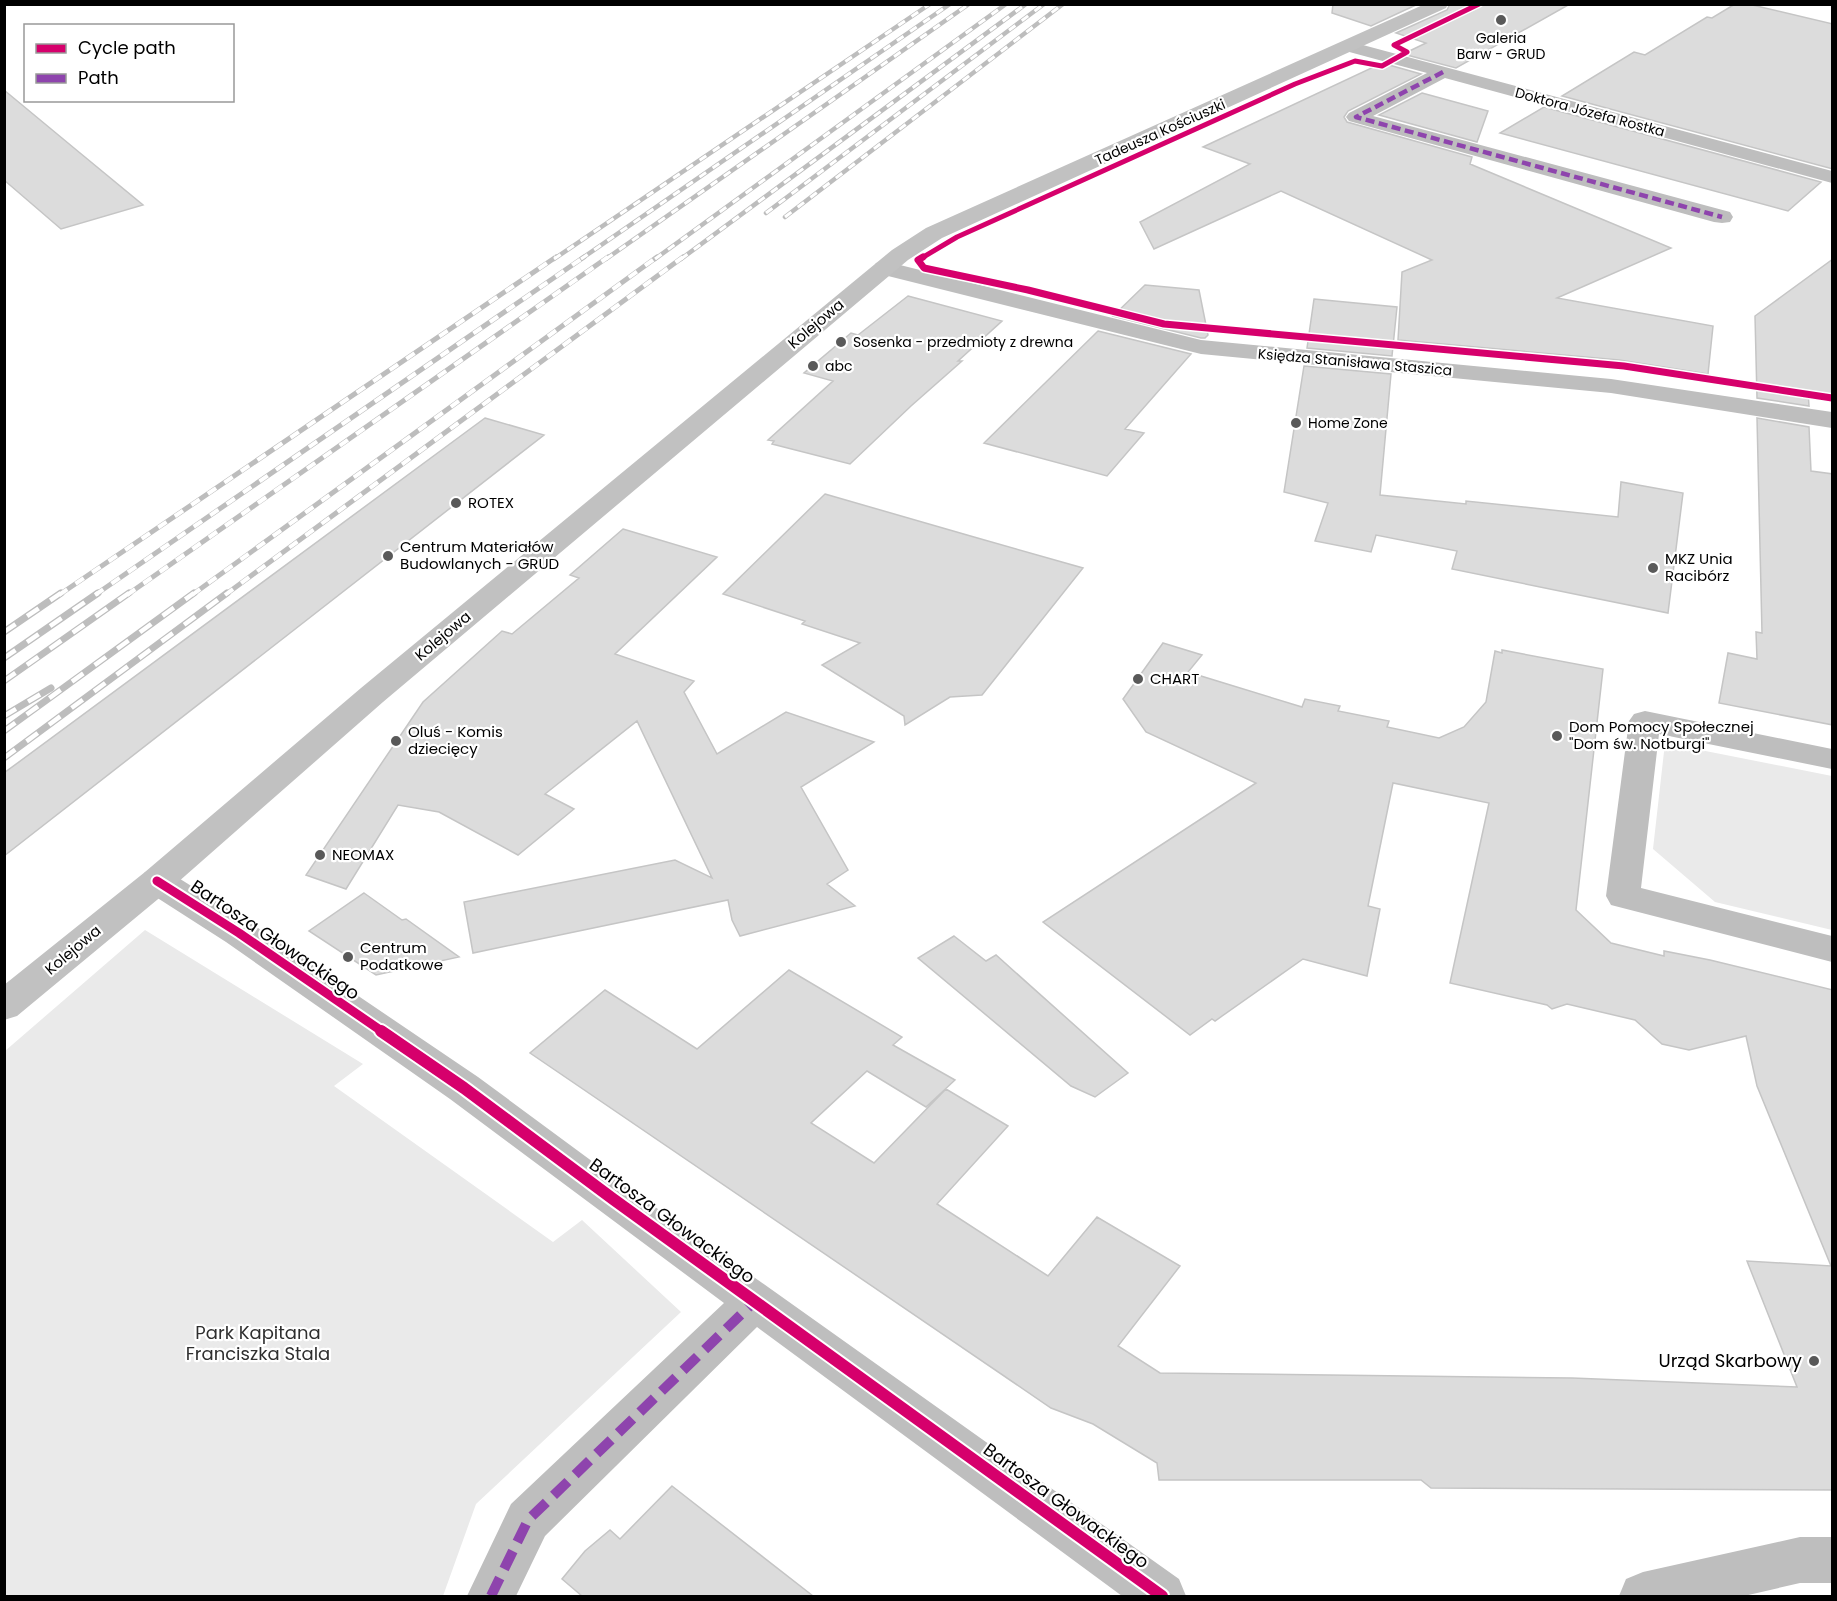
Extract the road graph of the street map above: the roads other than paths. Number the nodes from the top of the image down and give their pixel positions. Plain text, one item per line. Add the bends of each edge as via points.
1 (1440, 4) edge
2 (1348, 46) junction
3 (1443, 72) junction
4 (1833, 177) edge
5 (1722, 217) dead end
6 (884, 268) junction
7 (1833, 420) edge
8 (1833, 759) edge
9 (157, 881) junction
10 (1833, 949) edge
11 (4, 1006) edge
12 (756, 1301) junction
13 (1833, 1560) edge
14 (491, 1596) edge
15 (1162, 1596) edge
16 (1643, 1596) edge

1 - 2 main road, Tadeusza Kościuszki
2 - 3 street, Doktora Józefa Rostka
2 - 6 main road, Tadeusza Kościuszki via 934,233
3 - 4 street, Doktora Józefa Rostka
3 - 5 street via 1356,117
6 - 7 street, Księdza Stanisława Staszica via 1201,347 1611,386
6 - 9 main road, Kolejowa via 372,695
8 - 10 street via 1644,721 1623,896
9 - 11 main road, Kolejowa
9 - 12 street, Bartosza Głowackiego via 464,1088
12 - 14 street via 528,1520
12 - 15 street, Bartosza Głowackiego
13 - 16 street via 1800,1560

